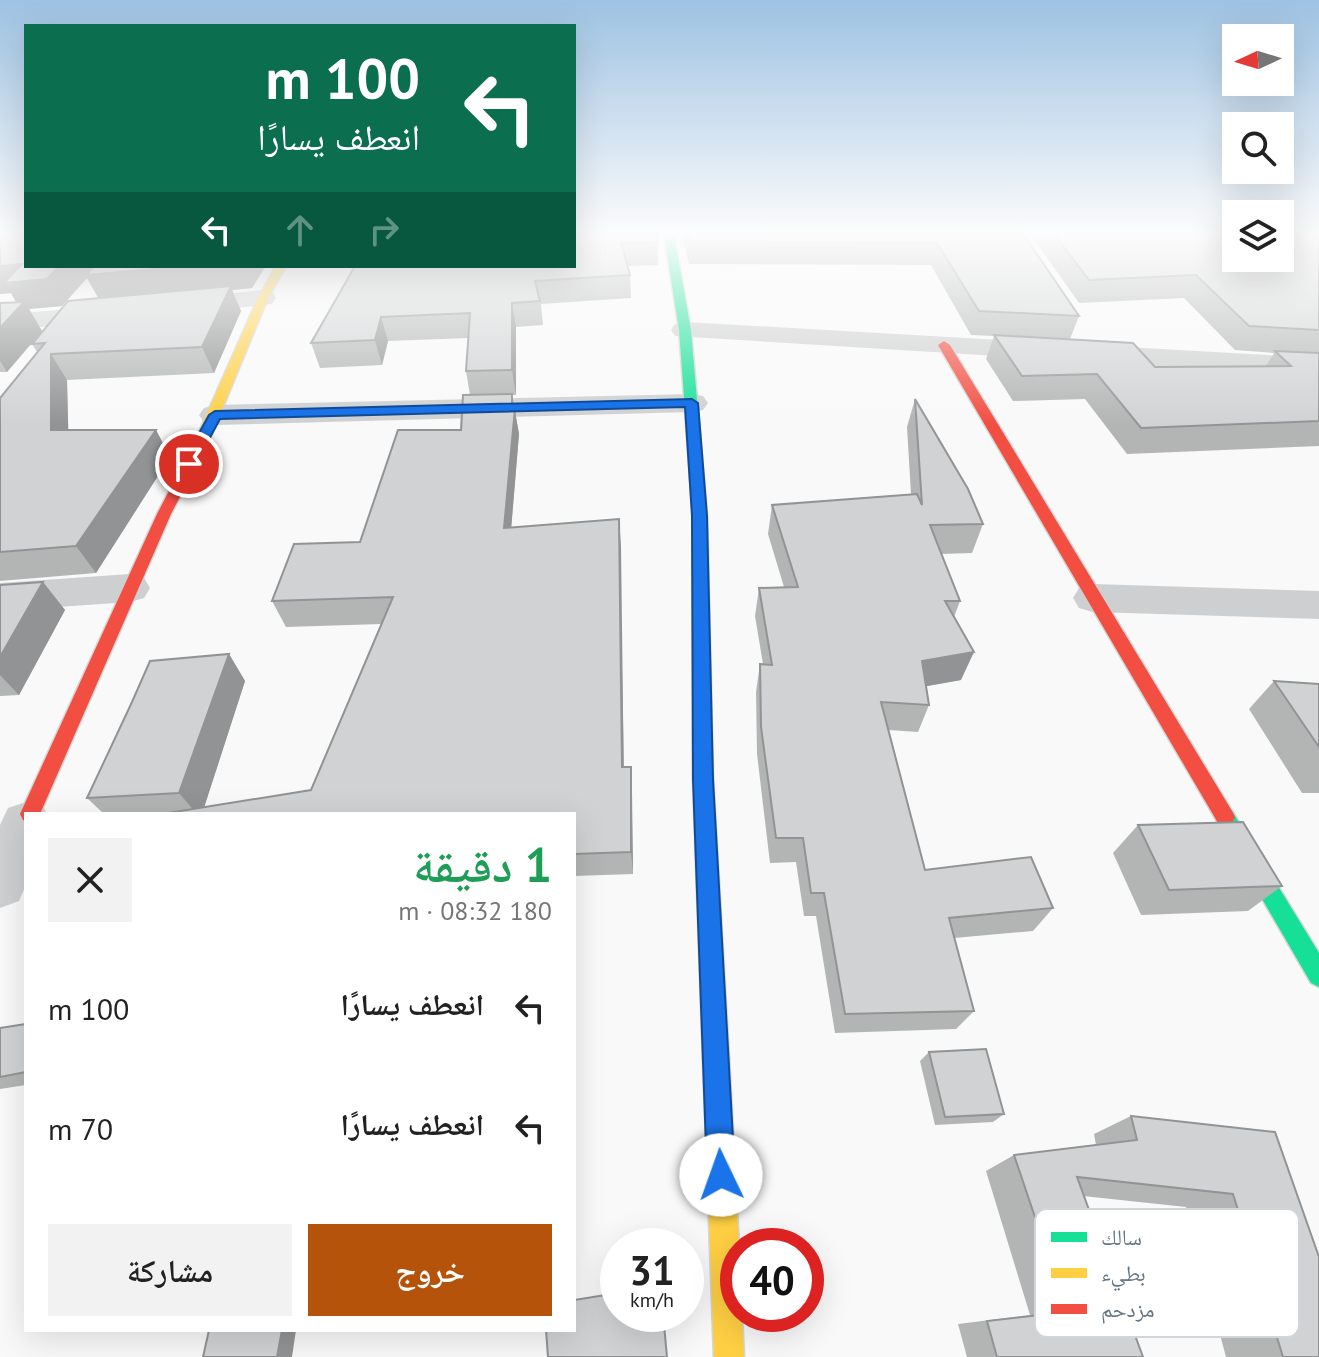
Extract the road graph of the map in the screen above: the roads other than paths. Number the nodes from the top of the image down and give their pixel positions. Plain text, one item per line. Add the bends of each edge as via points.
1 (87, 298) edge
2 (260, 298) edge
3 (263, 298) edge
4 (680, 298) edge
5 (73, 317) junction
6 (0, 323) edge
7 (1078, 327) edge
8 (685, 330) junction
9 (944, 345) junction
10 (46, 350) edge
11 (1096, 354) junction
12 (1319, 367) edge
13 (692, 403) junction
14 (215, 415) junction
15 (130, 588) junction
16 (0, 597) edge
17 (1093, 598) junction
18 (1319, 605) edge
19 (31, 812) edge
20 (24, 829) edge
21 (0, 883) edge
22 (1319, 975) edge
23 (729, 1357) edge

1 - 5 street
2 - 5 street
3 - 14 street
4 - 8 street
5 - 6 street
5 - 10 street
7 - 11 street
8 - 9 street
8 - 13 street
9 - 11 street
9 - 17 street
11 - 12 street
13 - 14 street
13 - 23 street
14 - 15 street
15 - 16 street
15 - 19 street
17 - 18 street
17 - 22 street
20 - 21 street

